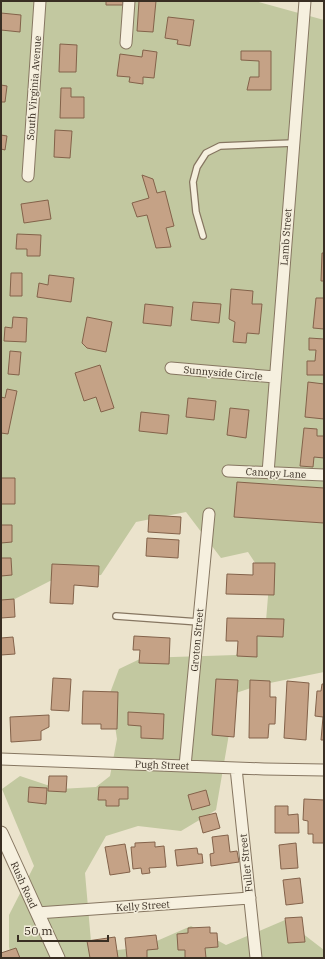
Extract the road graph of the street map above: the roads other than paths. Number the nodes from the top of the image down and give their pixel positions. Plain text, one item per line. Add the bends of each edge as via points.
1 (40, 1) edge
2 (129, 1) edge
3 (304, 1) edge
4 (126, 43) dead end
5 (294, 143) junction
6 (28, 176) dead end
7 (203, 236) dead end
8 (171, 368) dead end
9 (275, 377) junction
10 (228, 471) dead end
11 (268, 473) junction
12 (324, 475) edge
13 (209, 514) dead end
14 (116, 616) dead end
15 (198, 622) junction
16 (1, 759) edge
17 (185, 766) junction
18 (236, 768) junction
19 (324, 770) edge
20 (1, 833) edge
21 (250, 898) junction
22 (37, 913) junction
23 (58, 958) edge
24 (256, 958) edge

1 - 6 street, South Virginia Avenue
2 - 4 street
3 - 5 street, Lamb Street
5 - 7 lane via 220,146 206,153 197,168 193,182 196,212
5 - 9 street, Lamb Street
8 - 9 street, Sunnyside Circle
9 - 11 street, Lamb Street
10 - 11 street, Canopy Lane
11 - 12 street, Canopy Lane
13 - 15 street, Groton Street
14 - 15 lane
15 - 17 street, Groton Street
16 - 17 street, Pugh Street
17 - 18 street, Pugh Street
18 - 19 street, Pugh Street
18 - 21 street, Fuller Street
20 - 22 street, Rush Road
21 - 22 street, Kelly Street
21 - 24 street, Fuller Street
22 - 23 street, Rush Road

